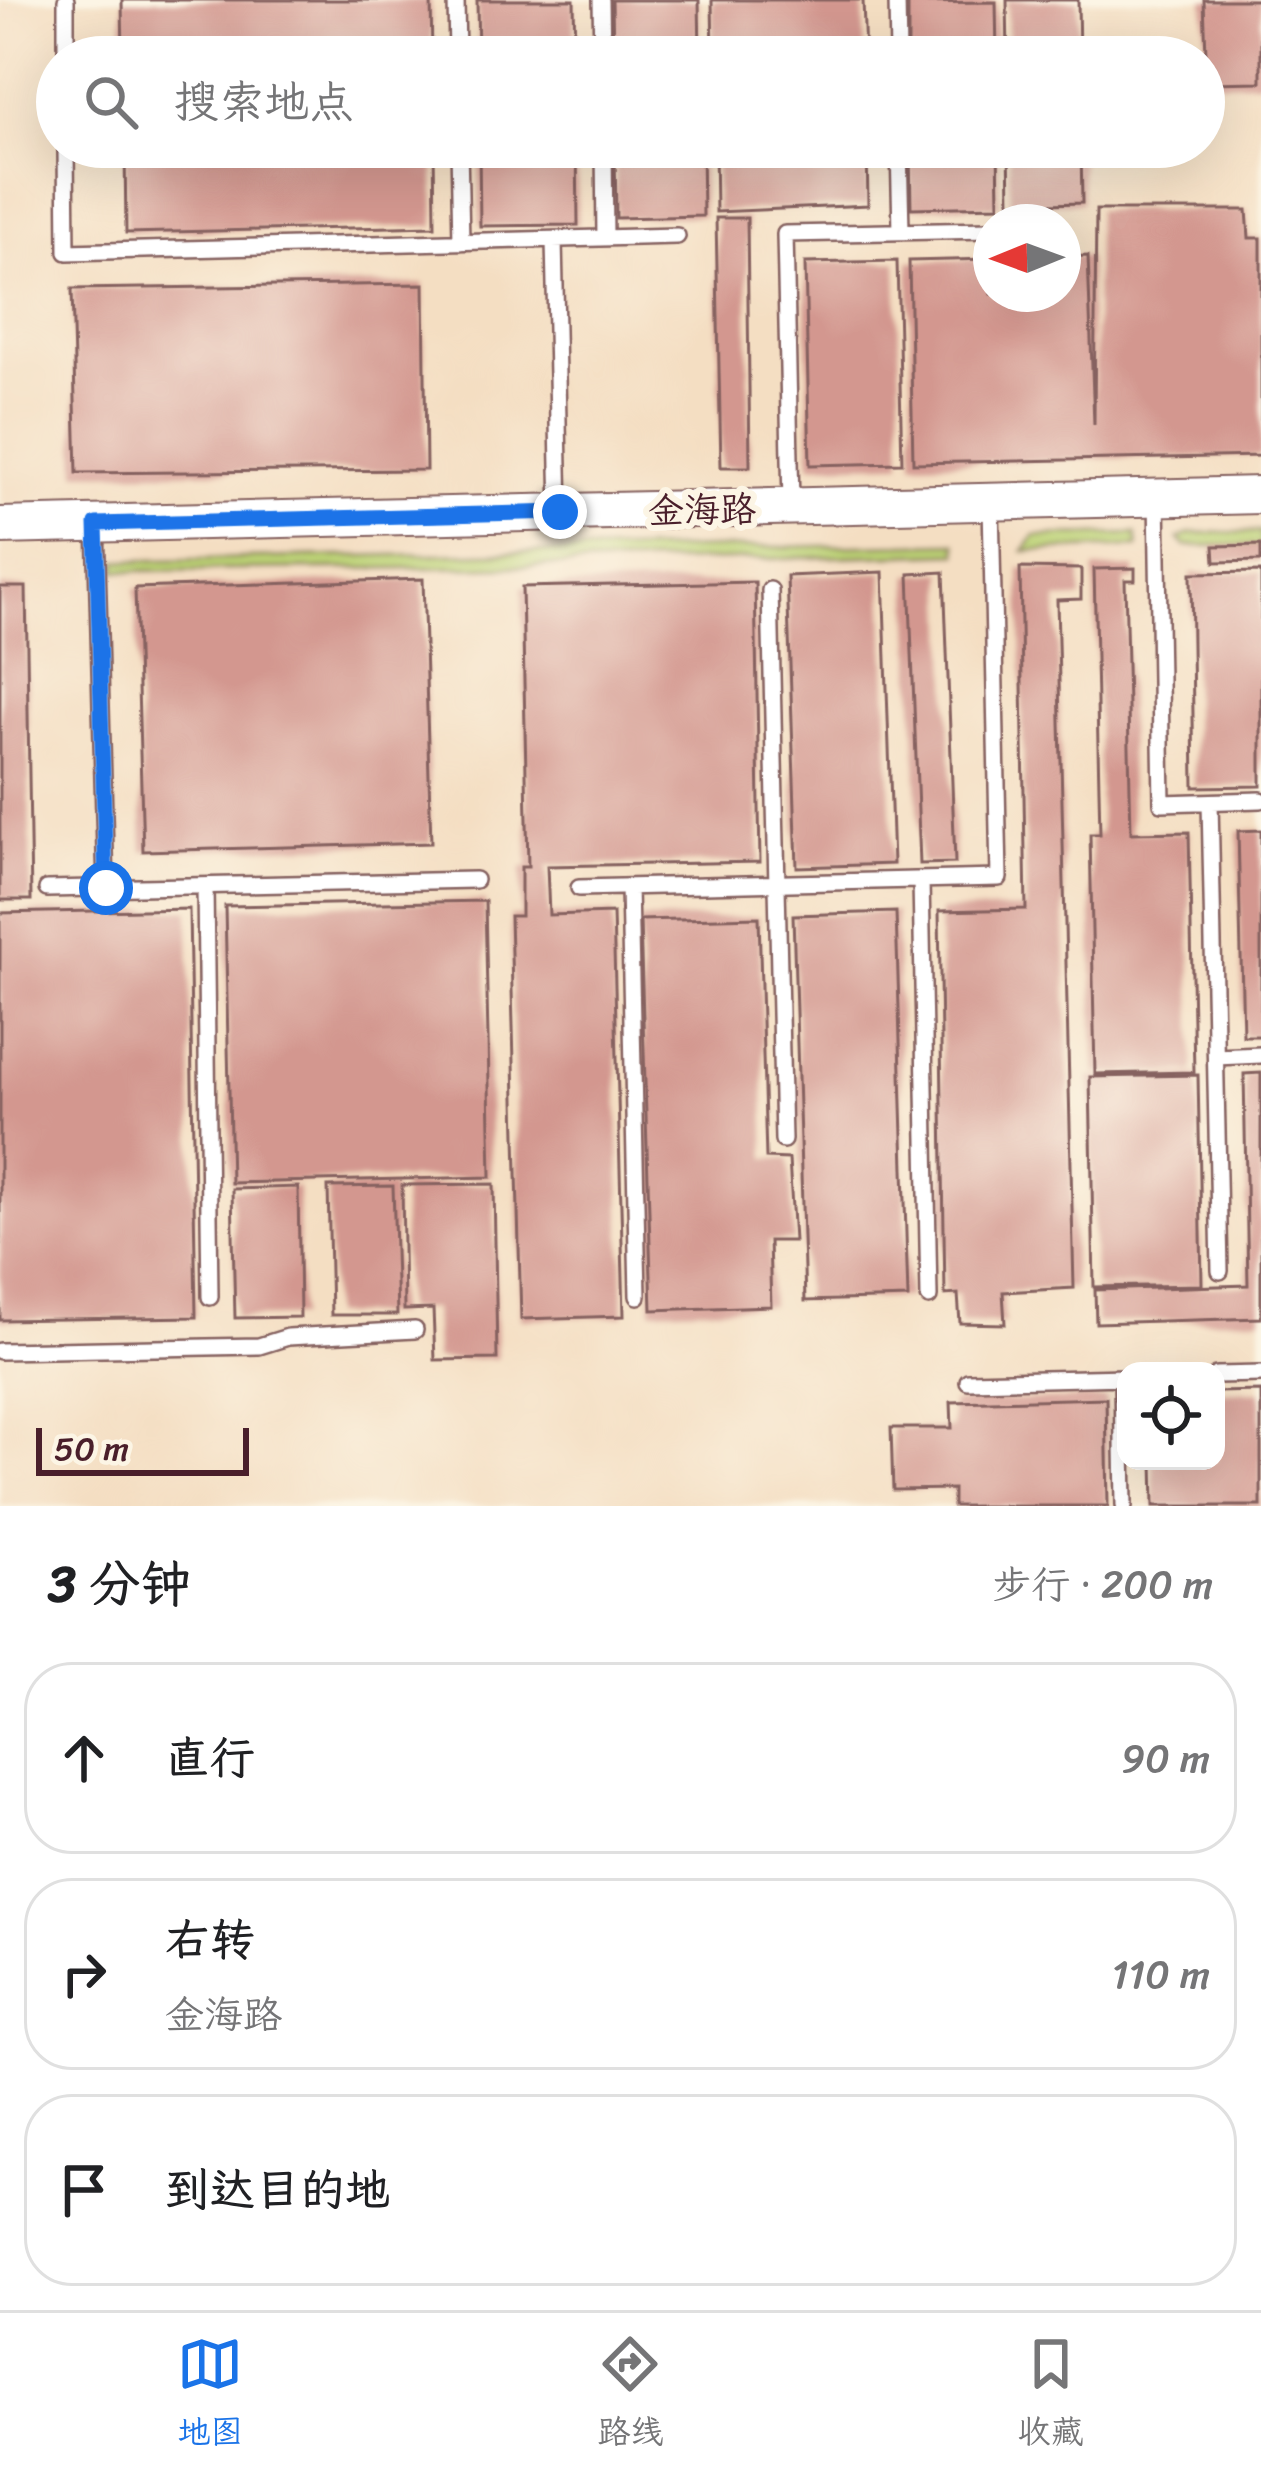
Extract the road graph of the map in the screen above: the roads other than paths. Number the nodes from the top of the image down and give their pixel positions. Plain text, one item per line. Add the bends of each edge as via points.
1 (66, 0) edge
2 (456, 0) edge
3 (602, 0) edge
4 (897, 0) edge
5 (66, 36) edge
6 (457, 36) edge
7 (602, 36) edge
8 (898, 36) edge
9 (66, 168) edge
10 (459, 168) edge
11 (604, 168) edge
12 (900, 168) edge
13 (973, 230) edge
14 (901, 231) junction
15 (677, 236) dead end
16 (605, 238) junction
17 (554, 240) junction
18 (461, 242) junction
19 (1261, 495) edge
20 (1157, 497) junction
21 (991, 502) junction
22 (791, 507) junction
23 (560, 512) junction
24 (96, 524) junction
25 (0, 526) edge
26 (770, 590) dead end
27 (1261, 800) edge
28 (1210, 802) junction
29 (475, 880) dead end
30 (921, 880) junction
31 (777, 883) junction
32 (205, 886) junction
33 (628, 887) junction
34 (106, 888) junction
35 (579, 888) dead end
36 (47, 889) dead end
37 (1261, 1055) edge
38 (1216, 1057) junction
39 (783, 1140) dead end
40 (1220, 1270) dead end
41 (638, 1296) dead end
42 (210, 1297) dead end
43 (929, 1297) dead end
44 (415, 1330) dead end
45 (0, 1351) edge
46 (1261, 1374) edge
47 (1225, 1375) edge
48 (1117, 1377) edge
49 (968, 1381) dead end
50 (1124, 1470) edge
51 (1124, 1506) edge

1 - 5 lane
2 - 6 lane
3 - 7 lane
4 - 8 lane
9 - 18 lane via 67,252
10 - 18 lane
11 - 16 lane
12 - 14 lane
13 - 14 lane
14 - 22 lane via 785,234
15 - 16 lane
16 - 17 lane
17 - 18 lane
17 - 23 lane
19 - 20 street, 金海路
20 - 21 street, 金海路
20 - 28 lane via 1162,803
21 - 22 street, 金海路
21 - 30 lane via 999,878
22 - 23 street, 金海路
23 - 24 street, 金海路
24 - 25 street, 金海路
24 - 34 lane
26 - 31 lane
27 - 28 lane
28 - 38 lane
29 - 32 lane
30 - 31 lane
30 - 43 lane
31 - 33 lane
31 - 39 lane
32 - 34 lane
32 - 42 lane
33 - 35 lane
33 - 41 lane
34 - 36 lane
37 - 38 lane
38 - 40 lane
44 - 45 lane via 259,1346
46 - 47 lane
48 - 49 lane
50 - 51 lane

